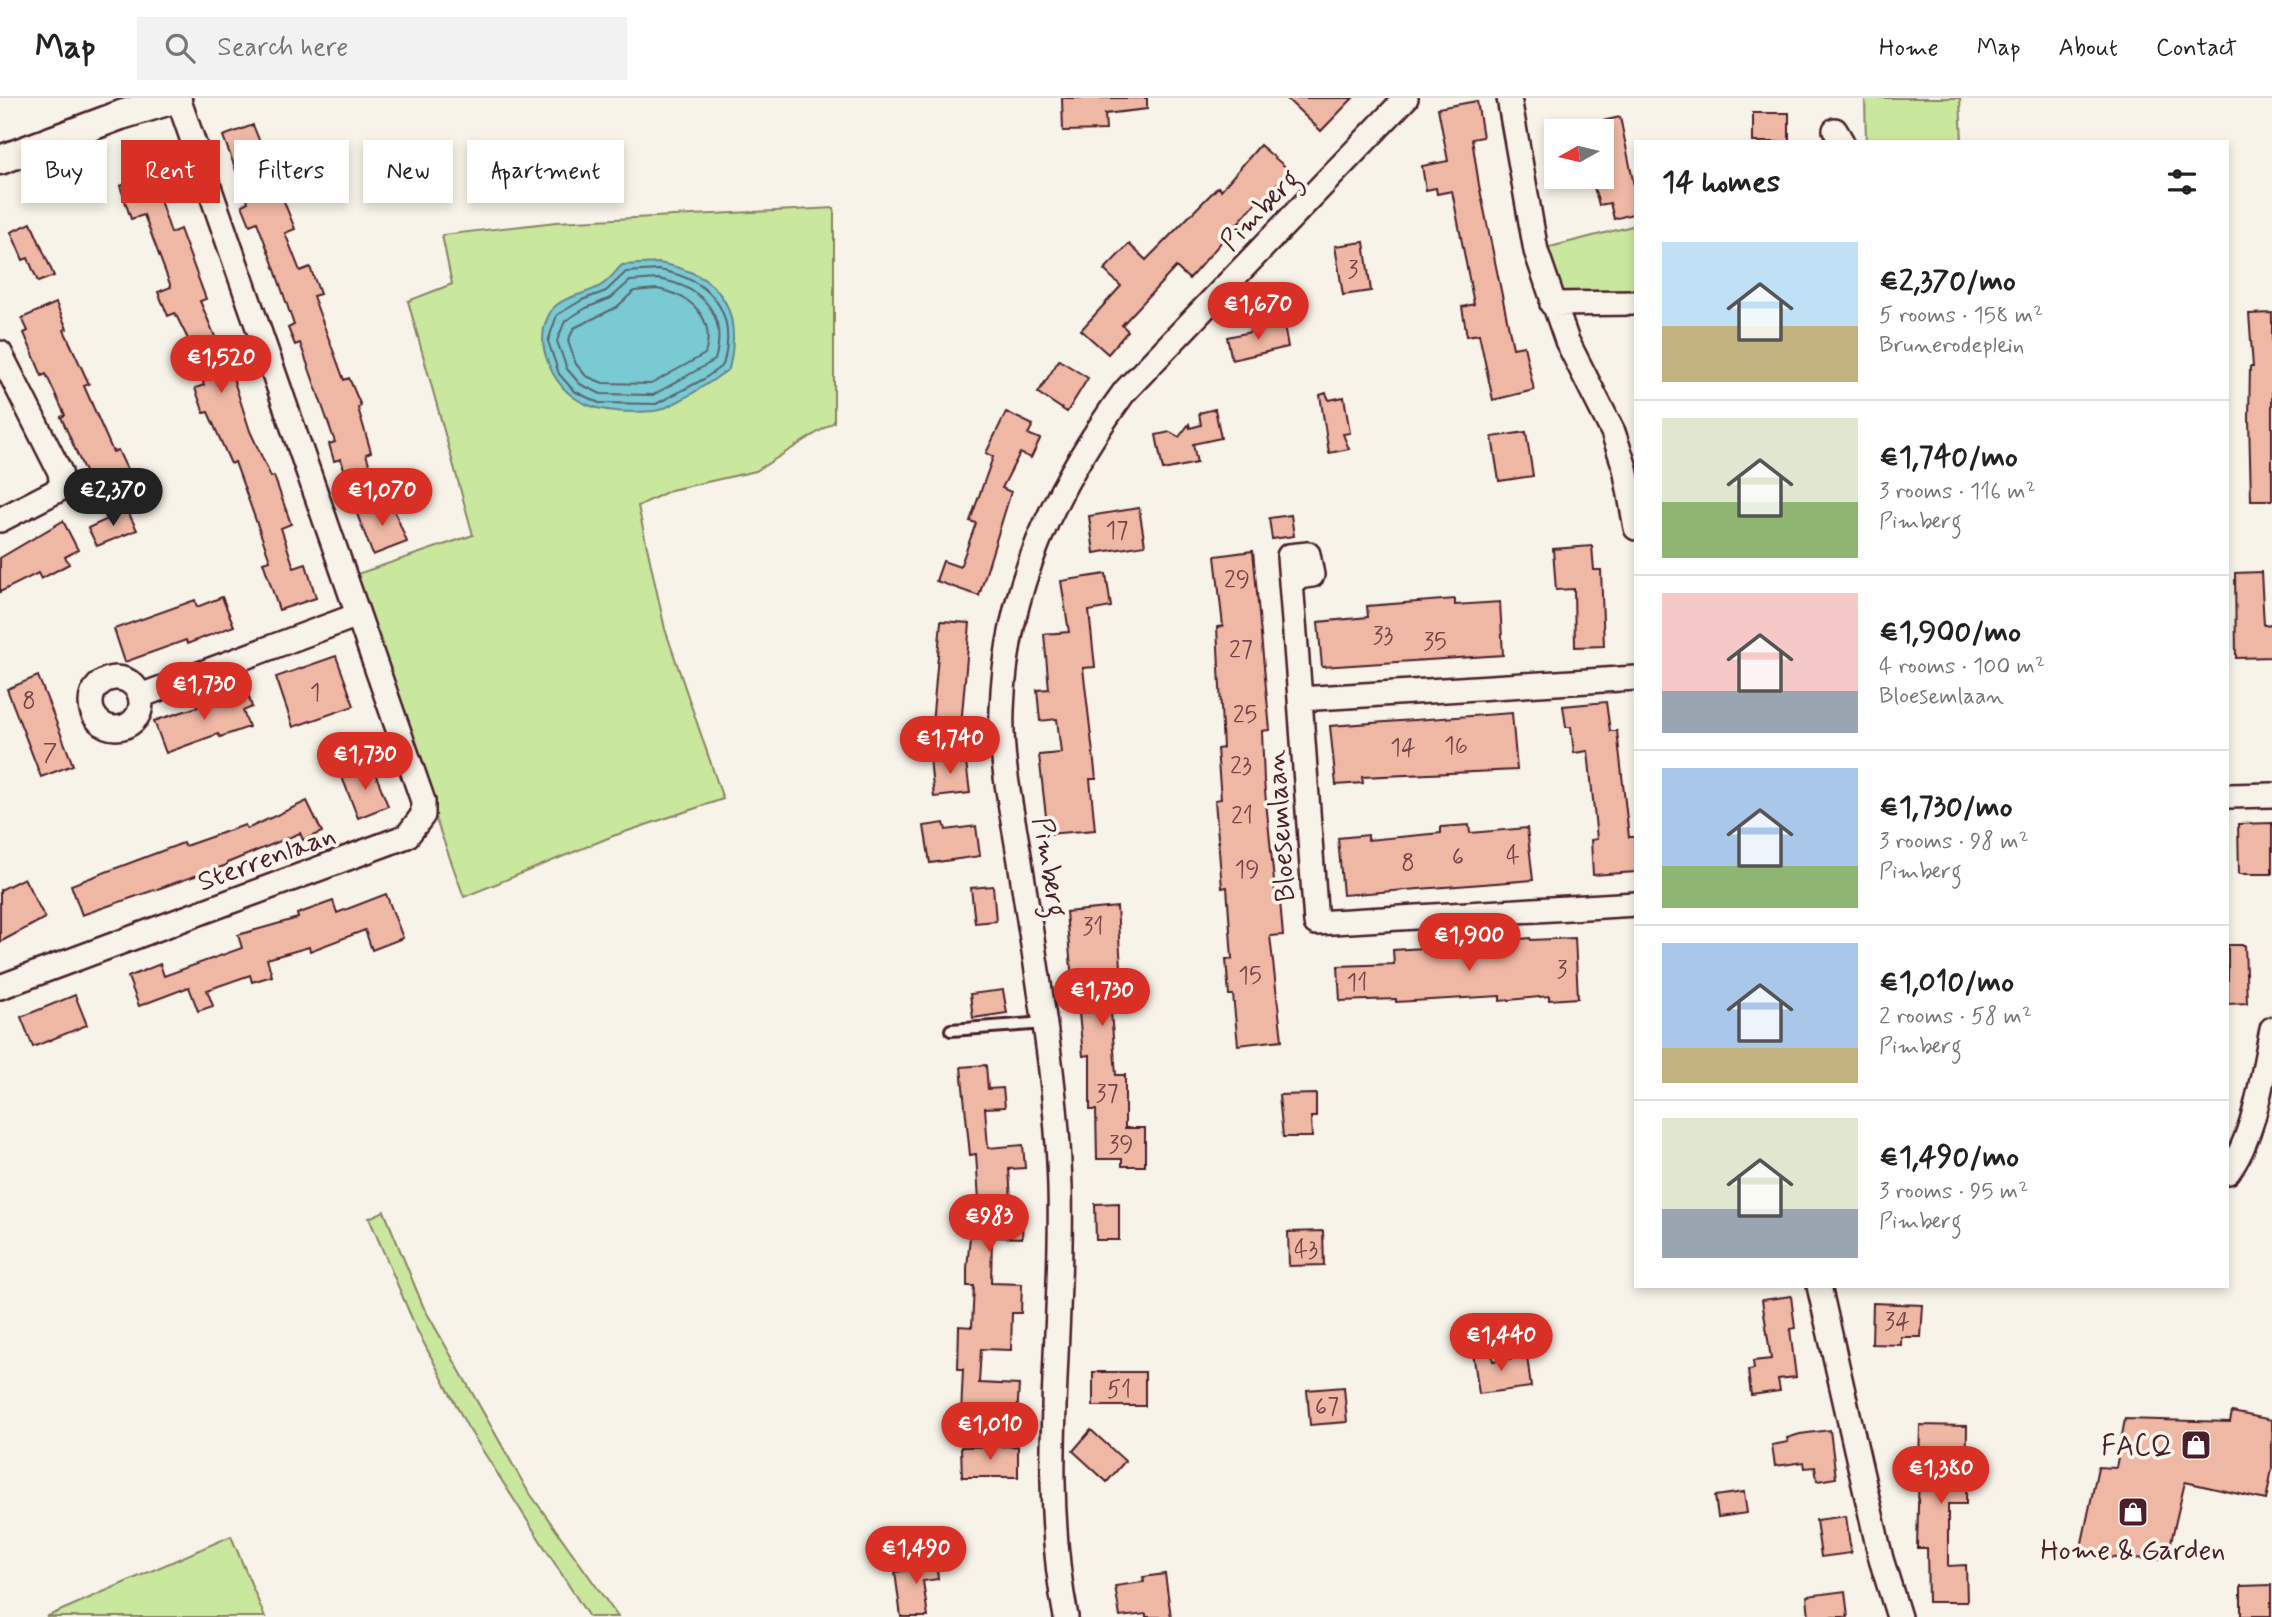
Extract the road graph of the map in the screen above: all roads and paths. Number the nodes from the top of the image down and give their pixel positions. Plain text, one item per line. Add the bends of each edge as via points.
1 (177, 98) edge
2 (1406, 98) edge
3 (1509, 98) edge
4 (0, 160) edge
5 (1634, 303) edge
6 (1552, 304) junction
7 (0, 353) edge
8 (1634, 517) edge
9 (0, 520) edge
10 (1291, 578) dead end
11 (358, 615) junction
12 (1634, 678) edge
13 (140, 696) dead end
14 (1300, 699) junction
15 (2272, 794) edge
16 (2229, 796) edge
17 (1634, 904) edge
18 (0, 987) edge
19 (1046, 1023) junction
20 (2272, 1029) edge
21 (951, 1030) dead end
22 (2229, 1171) edge
23 (1819, 1288) edge
24 (1066, 1617) edge
25 (1899, 1617) edge

1 - 4 street
1 - 11 street, Sterrenlaan
2 - 19 street, Pimberg via 1125,390 1053,503 1029,562 1005,670 1003,737
3 - 6 street via 1536,250
5 - 6 street
6 - 8 street via 1613,432
7 - 9 street via 60,472 62,488
10 - 14 street, Bloesemlaan via 1312,575 1308,554 1289,556
11 - 13 street
11 - 18 street, Sterrenlaan via 423,801 417,827 407,836
12 - 14 street
14 - 17 street, Bloesemlaan via 1316,922
15 - 16 street
19 - 21 lane
19 - 24 street, Pimberg via 1060,1187 1052,1506
20 - 22 street via 2258,1096 2238,1159
23 - 25 street via 1881,1559

